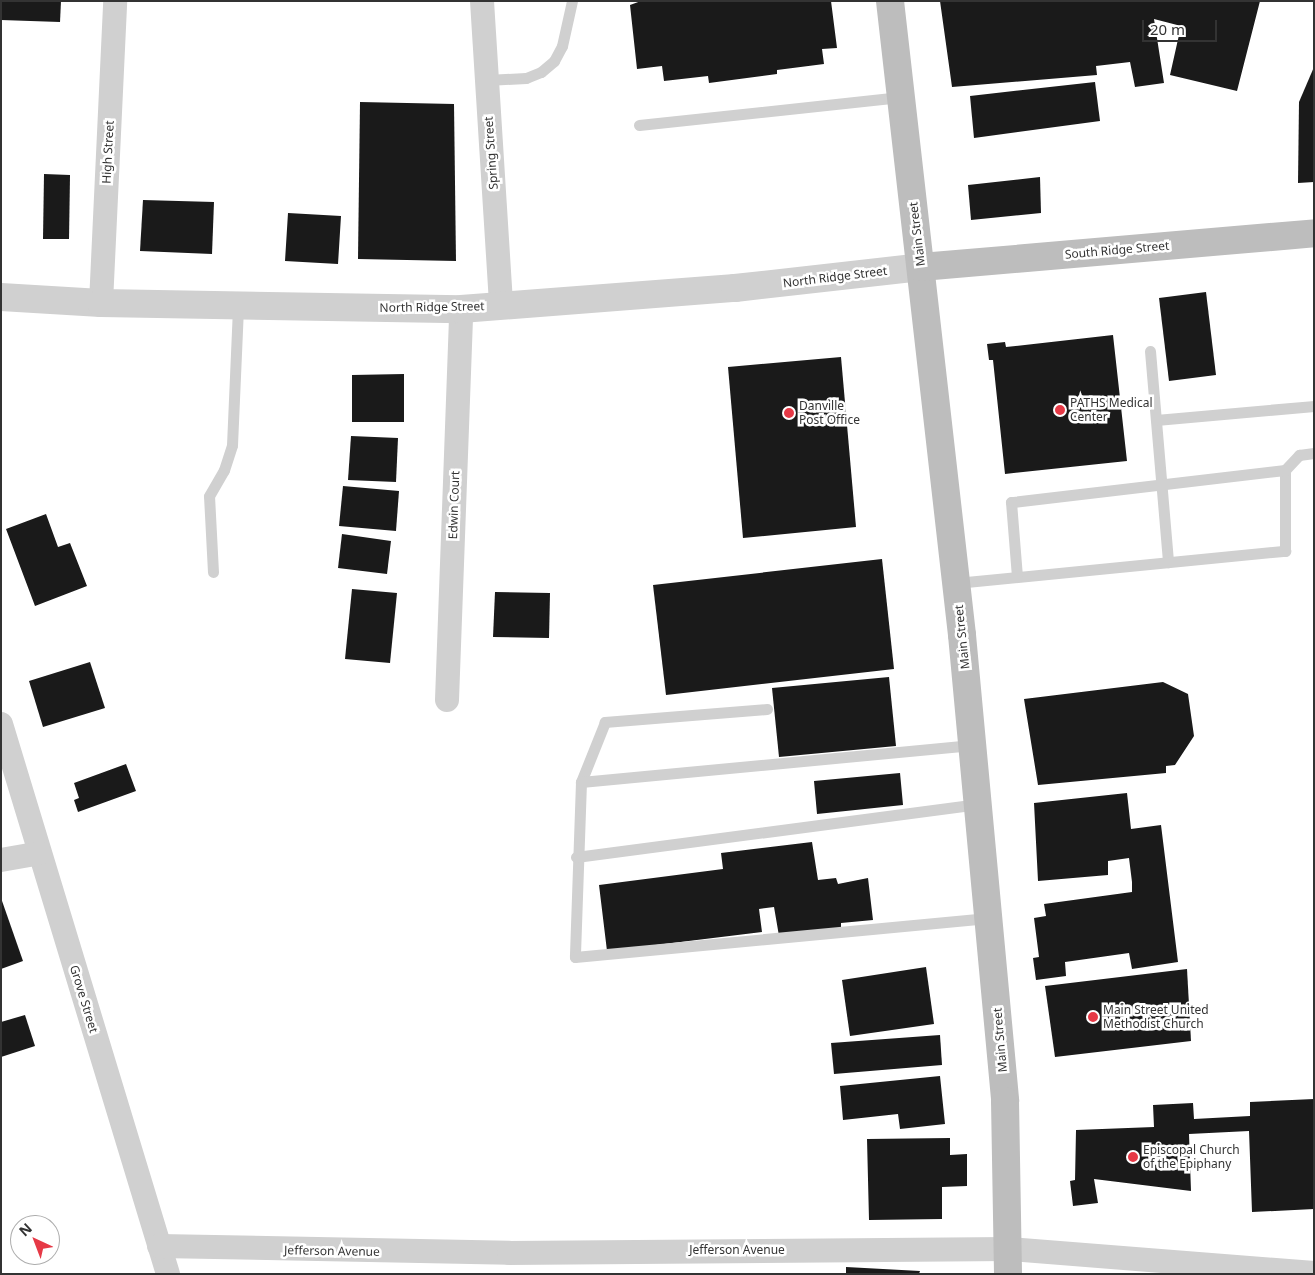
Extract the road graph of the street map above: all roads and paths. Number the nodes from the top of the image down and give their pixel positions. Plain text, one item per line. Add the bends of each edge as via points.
1 (115, 1) edge
2 (482, 1) edge
3 (572, 1) edge
4 (890, 1) edge
5 (487, 80) junction
6 (901, 97) junction
7 (638, 125) dead end
8 (1314, 233) edge
9 (920, 267) junction
10 (1, 297) edge
11 (101, 302) junction
12 (238, 305) junction
13 (501, 305) junction
14 (461, 309) junction
15 (1150, 351) dead end
16 (1314, 406) edge
17 (1156, 420) junction
18 (1314, 453) edge
19 (1285, 470) junction
20 (1161, 484) junction
21 (1168, 562) junction
22 (212, 572) dead end
23 (1018, 576) junction
24 (956, 583) junction
25 (447, 700) dead end
26 (768, 709) dead end
27 (1, 724) edge
28 (972, 746) junction
29 (581, 782) junction
30 (978, 804) junction
31 (39, 853) junction
32 (576, 857) junction
33 (1, 860) edge
34 (988, 918) junction
35 (160, 1246) junction
36 (1009, 1262) edge
37 (1314, 1273) edge
38 (168, 1274) edge

1 - 11 street, High Street
2 - 5 street, Spring Street
3 - 5 lane via 562,46 554,61 541,72 526,78
4 - 6 main road, Main Street
5 - 13 street, Spring Street
6 - 7 lane
6 - 9 main road, Main Street
8 - 9 main road, South Ridge Street
9 - 13 street, North Ridge Street via 735,288
9 - 24 main road, Main Street
10 - 11 street, North Ridge Street
11 - 12 street, North Ridge Street
12 - 14 street, North Ridge Street
12 - 22 lane via 232,445 224,470 209,496
13 - 14 street, North Ridge Street
14 - 25 street, Edwin Court
15 - 17 lane
16 - 17 lane
17 - 20 lane
18 - 19 lane via 1299,455
19 - 20 lane
19 - 21 lane via 1285,550
20 - 21 lane
20 - 23 lane via 1011,502
21 - 23 lane
23 - 24 lane
24 - 28 main road, Main Street
26 - 29 lane via 605,722
27 - 31 street, Grove Street
28 - 29 lane
28 - 30 main road, Main Street
29 - 32 lane
30 - 32 lane
30 - 34 main road, Main Street
31 - 33 street
31 - 35 street, Grove Street
32 - 34 lane via 575,957
34 - 36 main road, Main Street via 1005,1101
35 - 36 street, Jefferson Avenue
35 - 38 street, Grove Street
36 - 37 street, Jefferson Avenue

